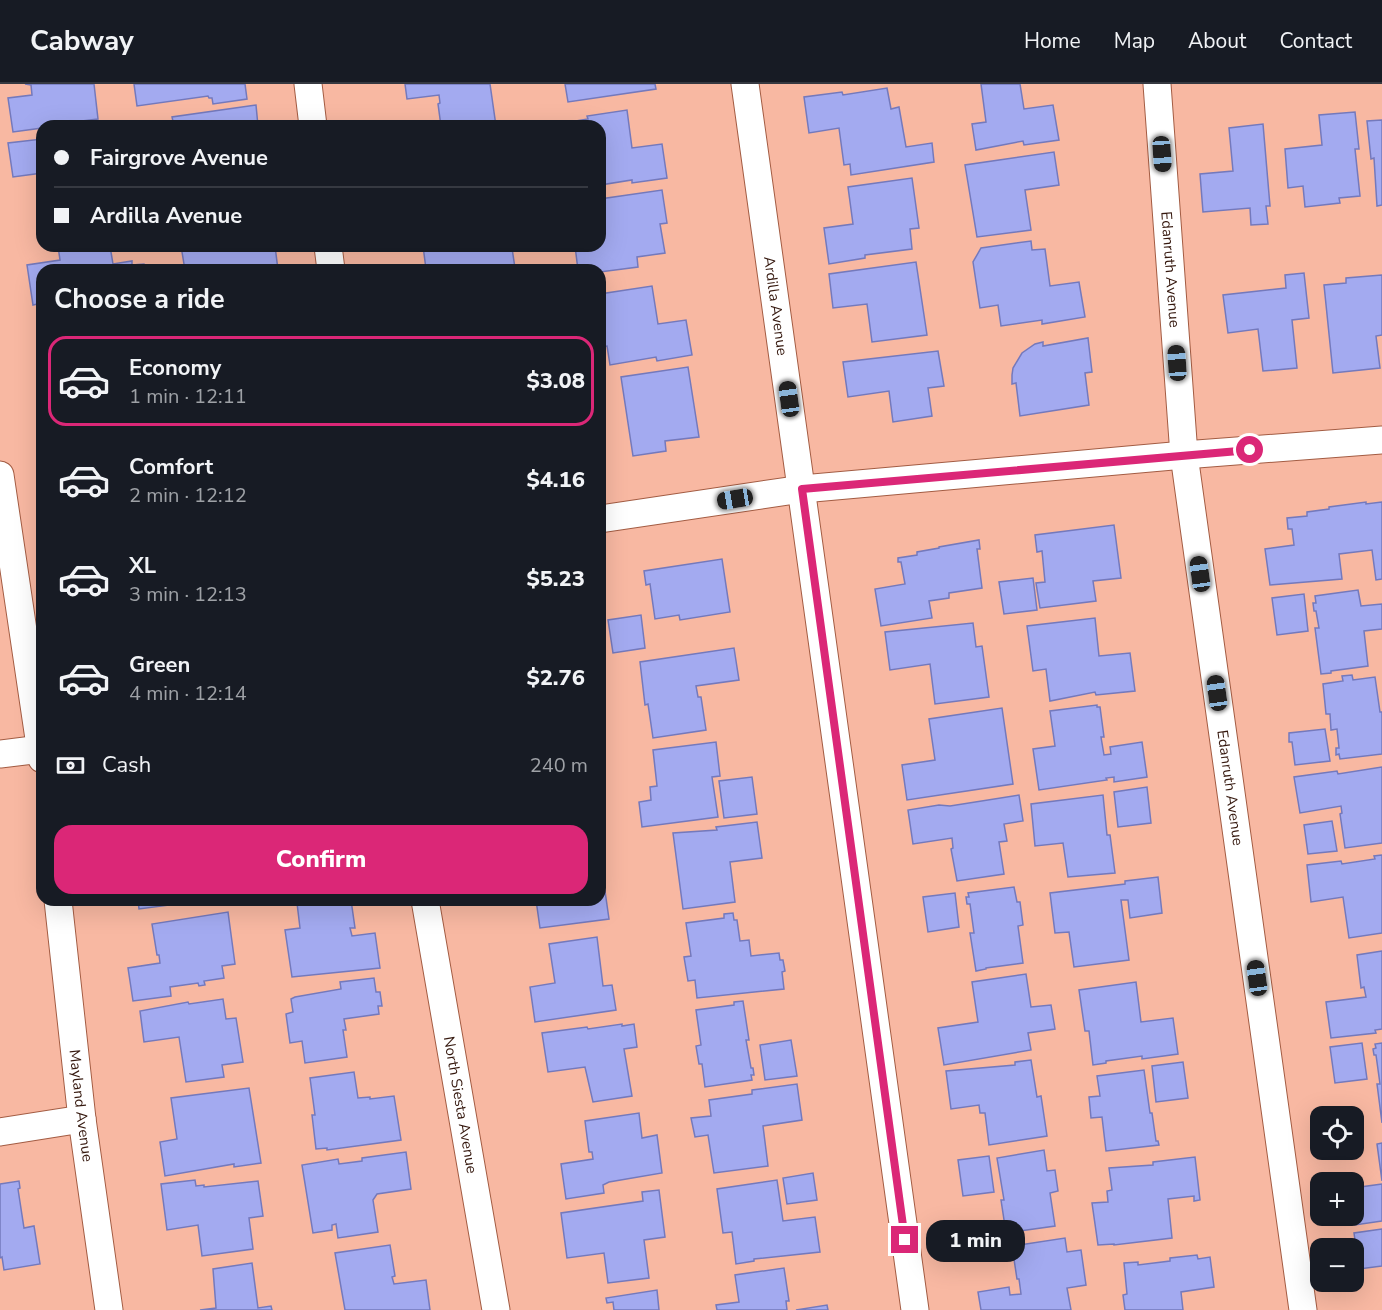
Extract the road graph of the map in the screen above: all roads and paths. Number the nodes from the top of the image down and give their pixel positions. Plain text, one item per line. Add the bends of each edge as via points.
1 (308, 84) edge
2 (745, 84) edge
3 (1157, 84) edge
4 (312, 120) edge
5 (1382, 440) edge
6 (1184, 455) junction
7 (0, 475) edge
8 (802, 489) junction
9 (606, 518) edge
10 (36, 720) edge
11 (0, 754) edge
12 (36, 754) edge
13 (58, 906) edge
14 (426, 906) edge
15 (82, 1119) junction
16 (0, 1132) edge
17 (109, 1310) edge
18 (496, 1310) edge
19 (915, 1310) edge
20 (1304, 1310) edge

1 - 4 street
2 - 8 street, Ardilla Avenue
3 - 6 street, Edanruth Avenue
5 - 6 street
6 - 8 street
6 - 20 street, Edanruth Avenue
7 - 10 street
8 - 9 street
8 - 19 street, Ardilla Avenue
11 - 12 street
13 - 15 street, Mayland Avenue
14 - 18 street, North Siesta Avenue
15 - 16 street
15 - 17 street, Mayland Avenue

